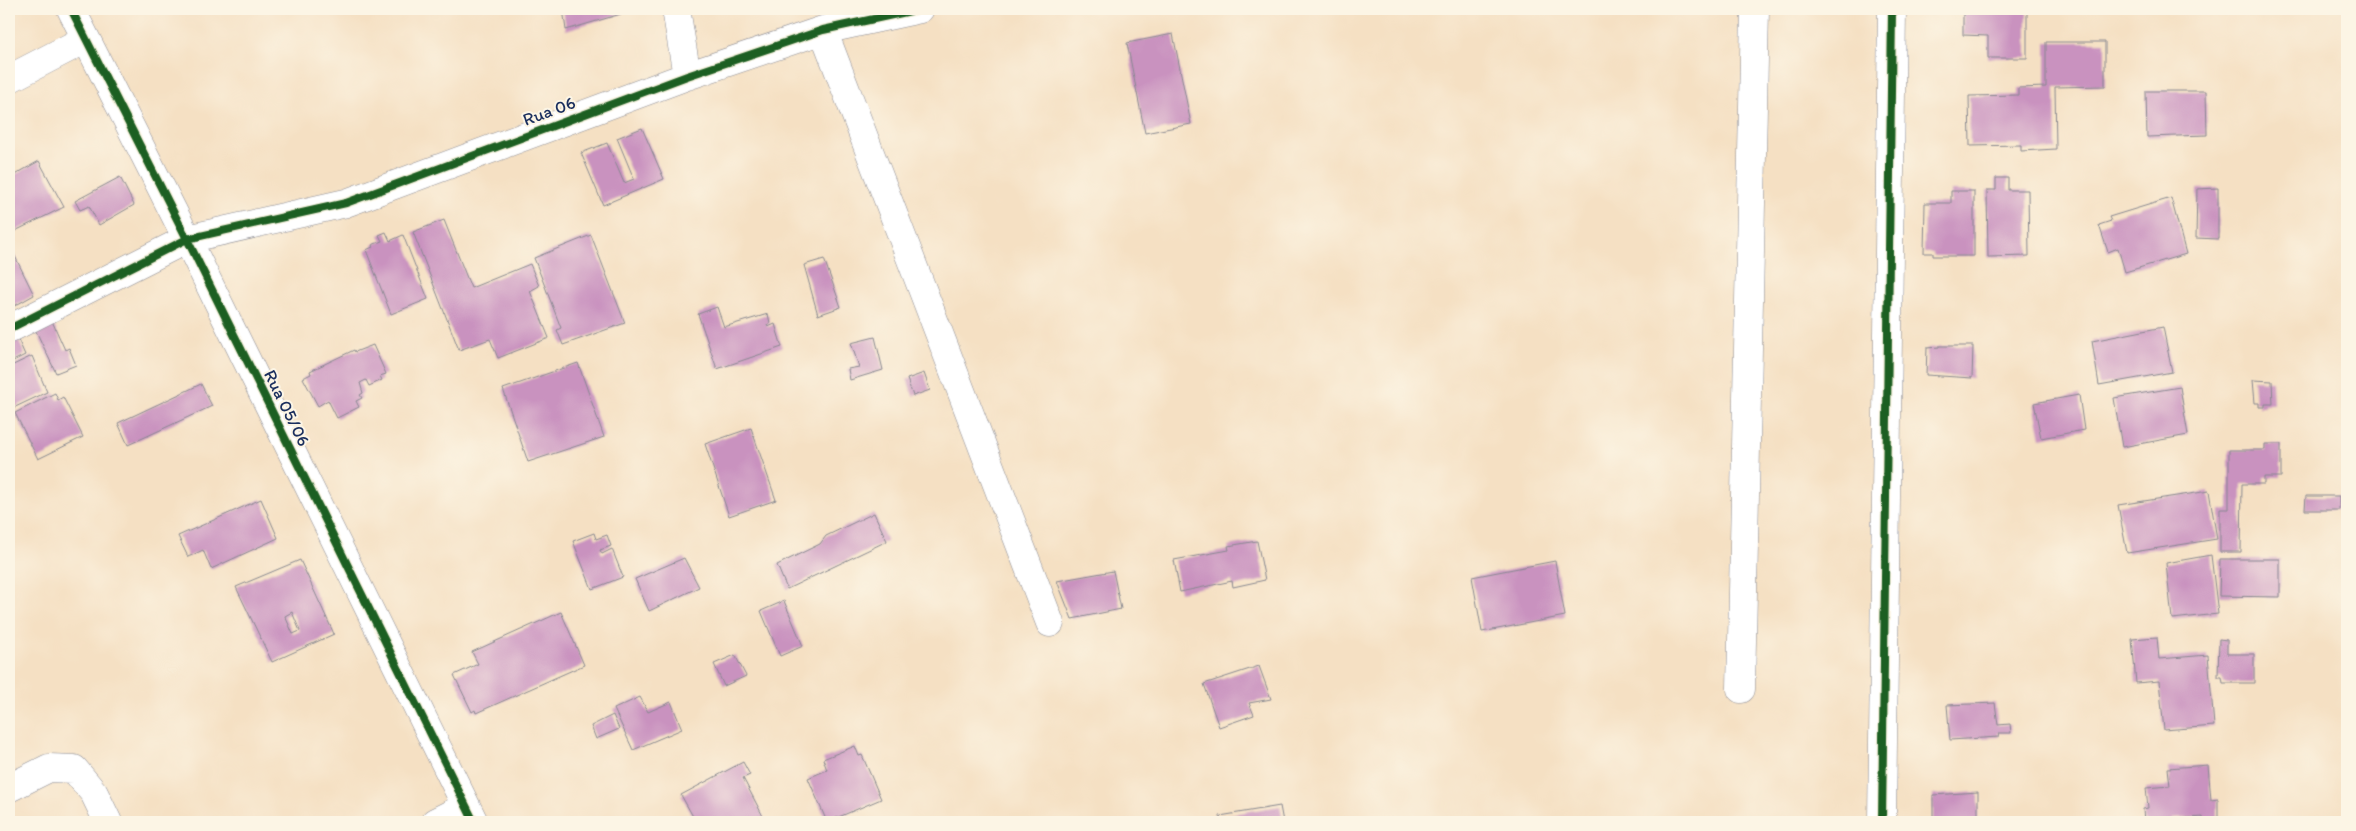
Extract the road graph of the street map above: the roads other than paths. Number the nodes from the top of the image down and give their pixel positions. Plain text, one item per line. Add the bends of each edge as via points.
1 (71, 9) edge
2 (676, 9) edge
3 (920, 9) edge
4 (1755, 9) edge
5 (1892, 9) edge
6 (823, 30) junction
7 (86, 39) junction
8 (687, 76) junction
9 (9, 80) edge
10 (188, 239) junction
11 (9, 329) edge
12 (1050, 623) dead end
13 (1741, 689) dead end
14 (9, 788) edge
15 (469, 815) edge
16 (108, 822) edge
17 (435, 822) edge
18 (1882, 822) edge

1 - 7 street, Rua 05/06
2 - 8 street
3 - 6 street, Rua 06
4 - 13 street
5 - 18 street
6 - 8 street, Rua 06
6 - 12 street
7 - 9 street
7 - 10 street, Rua 05/06
8 - 10 street, Rua 06 via 346,202
10 - 11 street, Rua 06
10 - 15 street, Rua 05/06
14 - 16 street via 49,768 74,769 94,793
15 - 17 street

